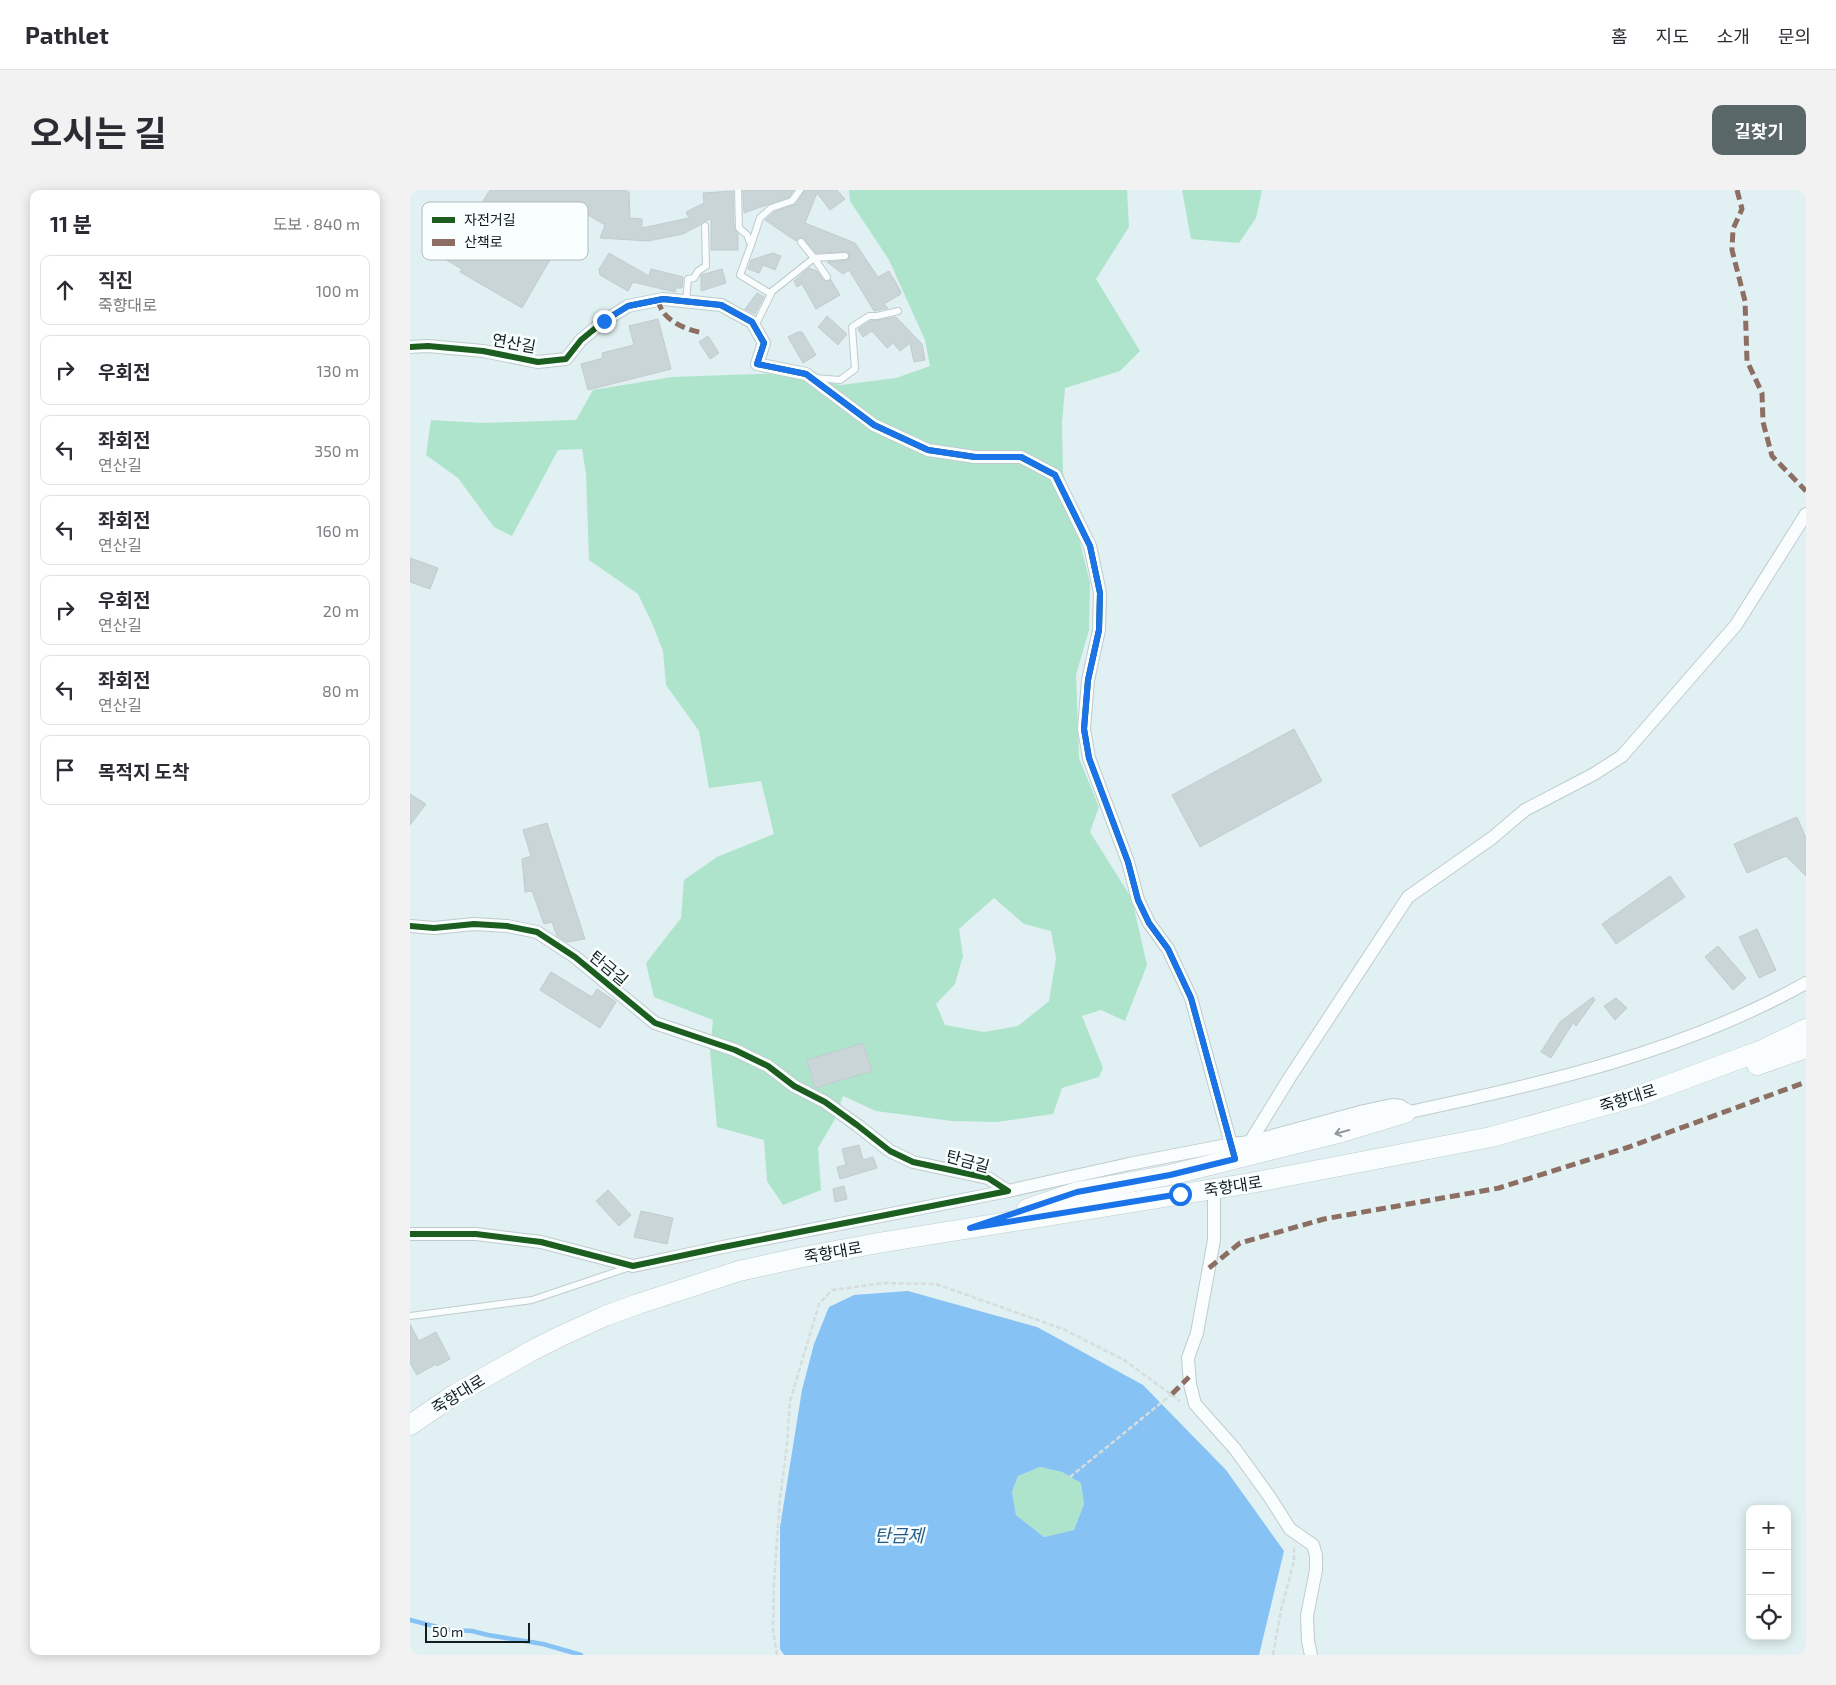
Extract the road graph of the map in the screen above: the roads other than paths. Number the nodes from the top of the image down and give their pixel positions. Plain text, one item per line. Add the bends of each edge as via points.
1 (738, 190) edge
2 (800, 190) edge
3 (705, 226) dead end
4 (801, 242) dead end
5 (751, 245) junction
6 (844, 256) dead end
7 (814, 258) junction
8 (827, 277) dead end
9 (770, 293) junction
10 (686, 301) junction
11 (898, 311) dead end
12 (754, 327) junction
13 (410, 347) edge
14 (810, 378) junction
15 (1806, 514) edge
16 (410, 926) edge
17 (1806, 983) edge
18 (1806, 1029) edge
19 (1806, 1048) edge
20 (1700, 1074) junction
21 (1405, 1113) junction
22 (1250, 1142) junction
23 (1234, 1152) junction
24 (1214, 1189) junction
25 (1008, 1191) junction
26 (970, 1228) junction
27 (410, 1234) edge
28 (633, 1266) junction
29 (410, 1316) edge
30 (410, 1425) edge
31 (1311, 1655) edge

1 - 5 lane via 739,228
2 - 5 lane via 792,201 771,208 760,218
3 - 10 lane via 706,266 694,278 688,279
4 - 7 lane
5 - 9 lane via 740,275
6 - 7 lane
7 - 8 lane
7 - 9 lane
9 - 12 lane
10 - 12 street, 연산길 via 721,305 752,322
10 - 13 street, 연산길 via 663,299 628,306 581,340 566,359 538,362 483,352
11 - 14 lane via 869,316 852,327 855,369 840,380
12 - 14 street via 764,343 757,364 806,374
14 - 23 street via 874,425 928,450 975,457 1021,457 1055,475 1090,546 1100,593 1099,630 1088,680 1084,729 1089,758 1128,862 1138,900 1149,923 1168,949 1191,998
15 - 22 street via 1736,625 1622,756 1525,810 1492,838 1408,898
16 - 25 street, 탄금길 via 434,928 474,924 537,932 575,957 655,1023 735,1050 768,1066 858,1125 890,1151 913,1162 988,1178
17 - 21 street via 1759,1009 1673,1043 1546,1082
18 - 20 main road, 죽향대로
19 - 20 main road via 1758,1065
20 - 24 main road, 죽향대로 via 1632,1098 1491,1137
21 - 22 street via 1401,1106 1392,1105
21 -> 23 main road via 1342,1132
22 - 23 street
23 - 25 street via 1129,1164
23 - 26 main road via 1170,1175 1077,1192
24 - 26 main road, 죽향대로
24 - 31 street via 1214,1240 1197,1333 1188,1358 1190,1384 1195,1404 1235,1449 1290,1529 1313,1545 1316,1570 1307,1616
25 - 28 street, 탄금길
26 - 30 main road, 죽향대로 via 739,1271 638,1304 531,1351 454,1395
27 - 28 street, 탄금길 via 476,1234 541,1242
28 - 29 lane via 532,1300

